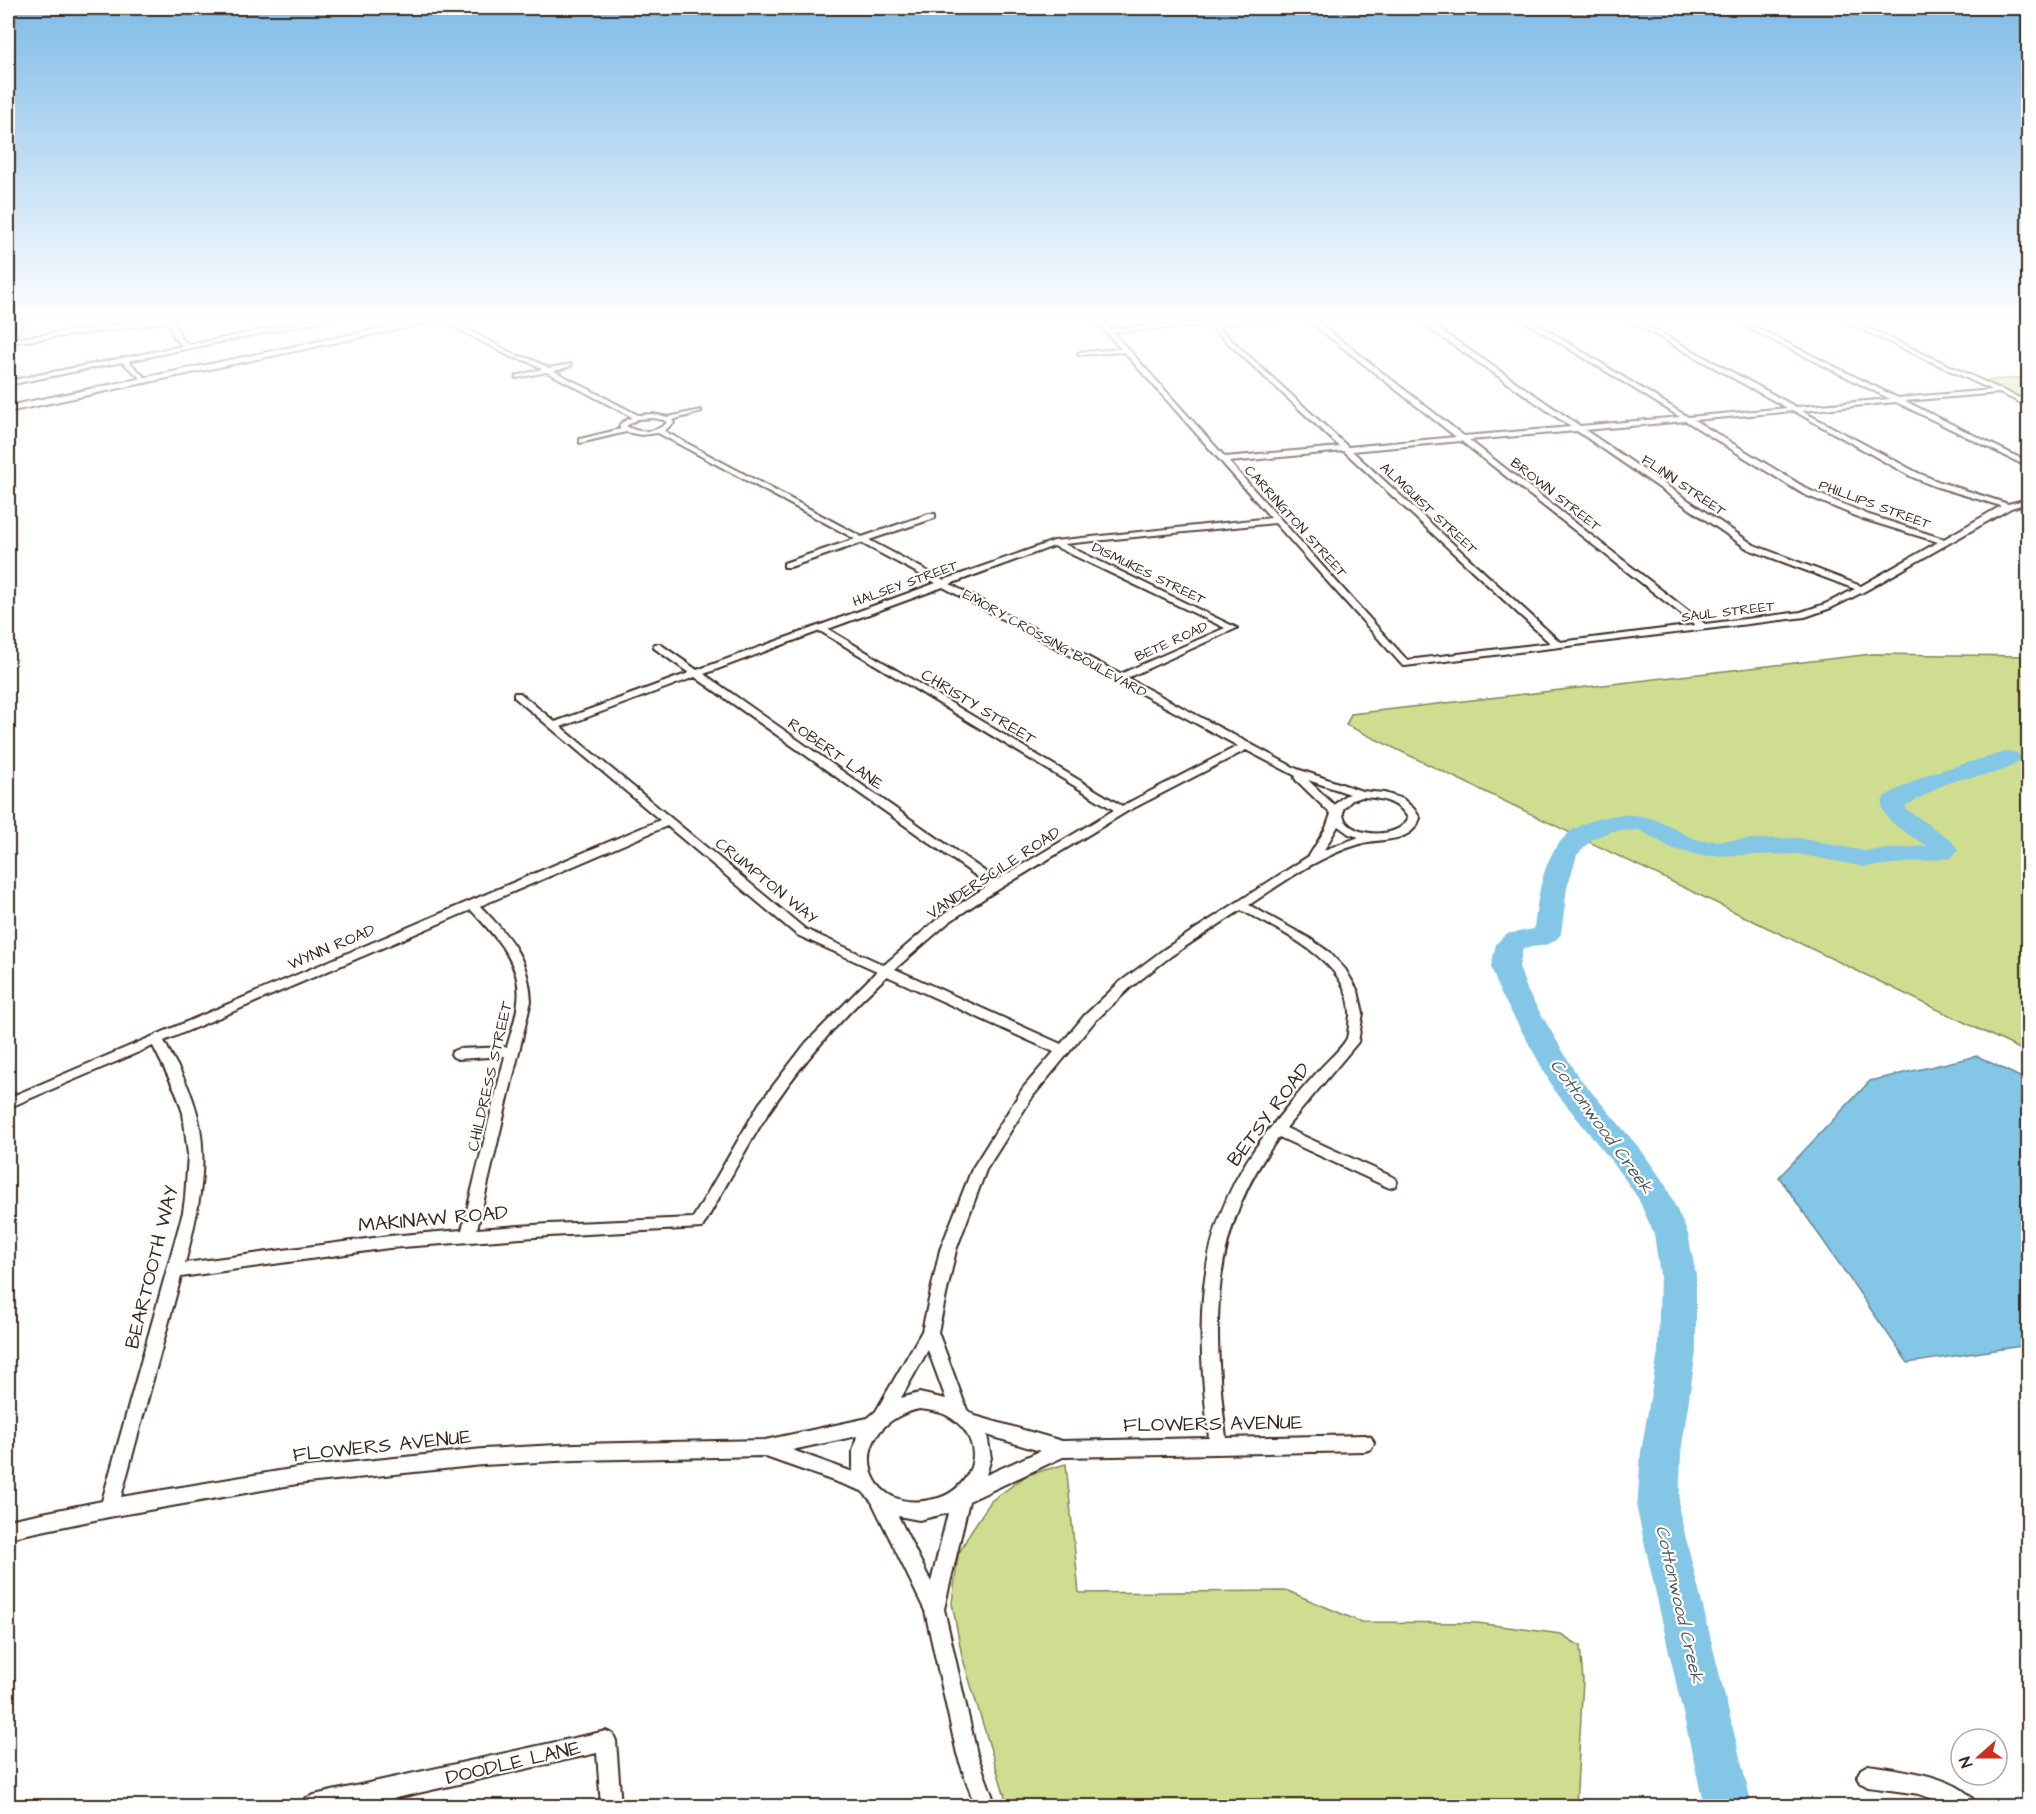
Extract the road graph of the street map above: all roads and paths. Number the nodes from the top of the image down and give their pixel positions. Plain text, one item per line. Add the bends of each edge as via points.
1 (44, 402) edge
2 (608, 402) edge
3 (1171, 402) edge
4 (1295, 402) edge
5 (1416, 402) edge
6 (1539, 402) edge
7 (1660, 402) edge
8 (1782, 402) edge
9 (1879, 402) edge
10 (1901, 402) edge
11 (8, 409) edge
12 (1795, 409) junction
13 (699, 411) dead end
14 (637, 417) junction
15 (668, 418) junction
16 (1687, 418) junction
17 (1577, 428) junction
18 (626, 430) junction
19 (659, 431) junction
20 (1463, 438) junction
21 (583, 441) dead end
22 (1345, 448) junction
23 (1222, 460) junction
24 (2028, 465) edge
25 (2028, 501) edge
26 (2008, 506) junction
27 (932, 516) dead end
28 (1277, 520) junction
29 (863, 539) junction
30 (1946, 542) junction
31 (1054, 543) junction
32 (787, 565) dead end
33 (945, 583) junction
34 (1862, 588) junction
35 (1703, 627) junction
36 (821, 628) junction
37 (1232, 628) joint
38 (1557, 644) junction
39 (657, 646) dead end
40 (1405, 663) joint
41 (696, 674) junction
42 (1120, 678) junction
43 (518, 695) dead end
44 (556, 725) junction
45 (1246, 746) junction
46 (1293, 771) junction
47 (1361, 794) junction
48 (1122, 810) junction
49 (1336, 813) junction
50 (668, 821) junction
51 (1373, 837) junction
52 (1312, 858) junction
53 (998, 885) junction
54 (472, 904) junction
55 (1241, 905) junction
56 (884, 971) junction
57 (157, 1040) junction
58 (1063, 1050) junction
59 (512, 1051) junction
60 (458, 1054) dead end
61 (8, 1103) edge
62 (1278, 1131) junction
63 (1390, 1182) dead end
64 (697, 1224) joint
65 (468, 1236) junction
66 (175, 1271) junction
67 (930, 1332) junction
68 (958, 1410) junction
69 (877, 1420) junction
70 (972, 1423) junction
71 (1365, 1443) dead end
72 (1218, 1444) junction
73 (765, 1448) junction
74 (1062, 1449) junction
75 (874, 1491) junction
76 (963, 1495) junction
77 (109, 1508) junction
78 (8, 1529) edge
79 (934, 1609) junction
80 (1868, 1776) dead end
81 (314, 1806) edge
82 (611, 1806) edge
83 (985, 1806) edge
84 (1966, 1806) edge

1 - 11 main road
2 - 14 street
3 - 23 street, CARRINGTON STREET
4 - 22 street, ALMQUIST STREET
5 - 20 street, BROWN STREET
6 - 17 street, FLINN STREET
7 - 16 street, PHILLIPS STREET
8 - 12 street
9 - 12 street
10 - 24 street
12 - 16 street
12 - 26 street via 1915,475
13 - 15 street
14 - 15 street
14 - 18 street via 622,424
15 - 19 street via 669,426
16 - 17 street
16 - 30 street, PHILLIPS STREET via 1814,495
17 - 20 street
17 - 34 street, FLINN STREET via 1751,547
18 - 19 street
18 - 21 street
19 - 29 street, EMORY CROSSING BOULEVARD
20 - 22 street
20 - 35 street, BROWN STREET
22 - 23 street
22 - 38 street, ALMQUIST STREET
23 - 28 street, CARRINGTON STREET
25 - 26 street, SAUL STREET
26 - 30 street, SAUL STREET
27 - 29 street
28 - 31 street, HALSEY STREET
28 - 40 street, CARRINGTON STREET
29 - 32 street
29 - 33 street, EMORY CROSSING BOULEVARD
30 - 34 street, SAUL STREET
31 - 33 street, HALSEY STREET
31 - 37 street, DISMUKES STREET
33 - 36 street, HALSEY STREET
33 - 42 street, EMORY CROSSING BOULEVARD
34 - 35 street, SAUL STREET via 1802,615
35 - 38 street, SAUL STREET
36 - 41 street, HALSEY STREET
36 - 48 street, CHRISTY STREET
37 - 42 street, BETE ROAD
38 - 40 street, SAUL STREET
39 - 41 street, ROBERT LANE
41 - 44 street, HALSEY STREET
41 - 53 street, ROBERT LANE
42 - 45 street, EMORY CROSSING BOULEVARD
43 - 44 street, CRUMPTON WAY
44 - 50 street, CRUMPTON WAY
45 - 46 street, EMORY CROSSING BOULEVARD
45 - 48 street, VANDERSCILE ROAD
46 - 47 street
46 - 49 street
47 - 49 street via 1343,800
47 - 51 street via 1399,802 1414,818 1403,834
48 - 53 street, VANDERSCILE ROAD
49 - 51 street via 1346,827
49 - 52 street via 1332,828
50 - 54 street, WYNN ROAD
50 - 56 street, CRUMPTON WAY via 801,932
51 - 52 street
52 - 55 street
53 - 56 street, VANDERSCILE ROAD via 945,919
54 - 57 street, WYNN ROAD
54 - 59 street, CHILDRESS STREET via 515,953 521,969 525,1000
55 - 58 street via 1125,985
55 - 62 street, BETSY ROAD via 1310,944 1330,960 1344,974 1355,1004 1353,1039
56 - 58 street, CRUMPTON WAY
56 - 64 street, VANDERSCILE ROAD via 811,1046 764,1108
57 - 61 street, WYNN ROAD
57 - 66 street, BEARTOOTH WAY via 185,1098 195,1142 191,1212
58 - 67 street via 1028,1092 979,1170 948,1250
59 - 60 street
59 - 65 street, CHILDRESS STREET
62 - 63 street
62 - 72 street, BETSY ROAD via 1247,1173 1235,1199 1209,1288 1208,1353
64 - 65 street, MAKINAW ROAD
65 - 66 street, MAKINAW ROAD via 366,1245
66 - 77 street, BEARTOOTH WAY
67 - 68 street
67 - 69 street
68 - 69 street via 940,1402 920,1401 900,1406
68 - 70 street
69 - 73 street, FLOWERS AVENUE
69 - 75 street via 861,1454 862,1470
70 - 74 street, FLOWERS AVENUE
70 - 76 street via 981,1440 982,1458 977,1477
71 - 72 street, FLOWERS AVENUE
72 - 74 street, FLOWERS AVENUE
73 - 75 street, FLOWERS AVENUE
73 - 77 street, FLOWERS AVENUE via 483,1457 297,1476
74 - 76 street, FLOWERS AVENUE
75 - 76 street via 894,1507 911,1511 938,1508
75 - 79 street
76 - 79 street
77 - 78 street, FLOWERS AVENUE
79 - 83 street via 967,1754
80 - 84 street via 1931,1786
81 - 82 street, DOODLE LANE via 606,1741

